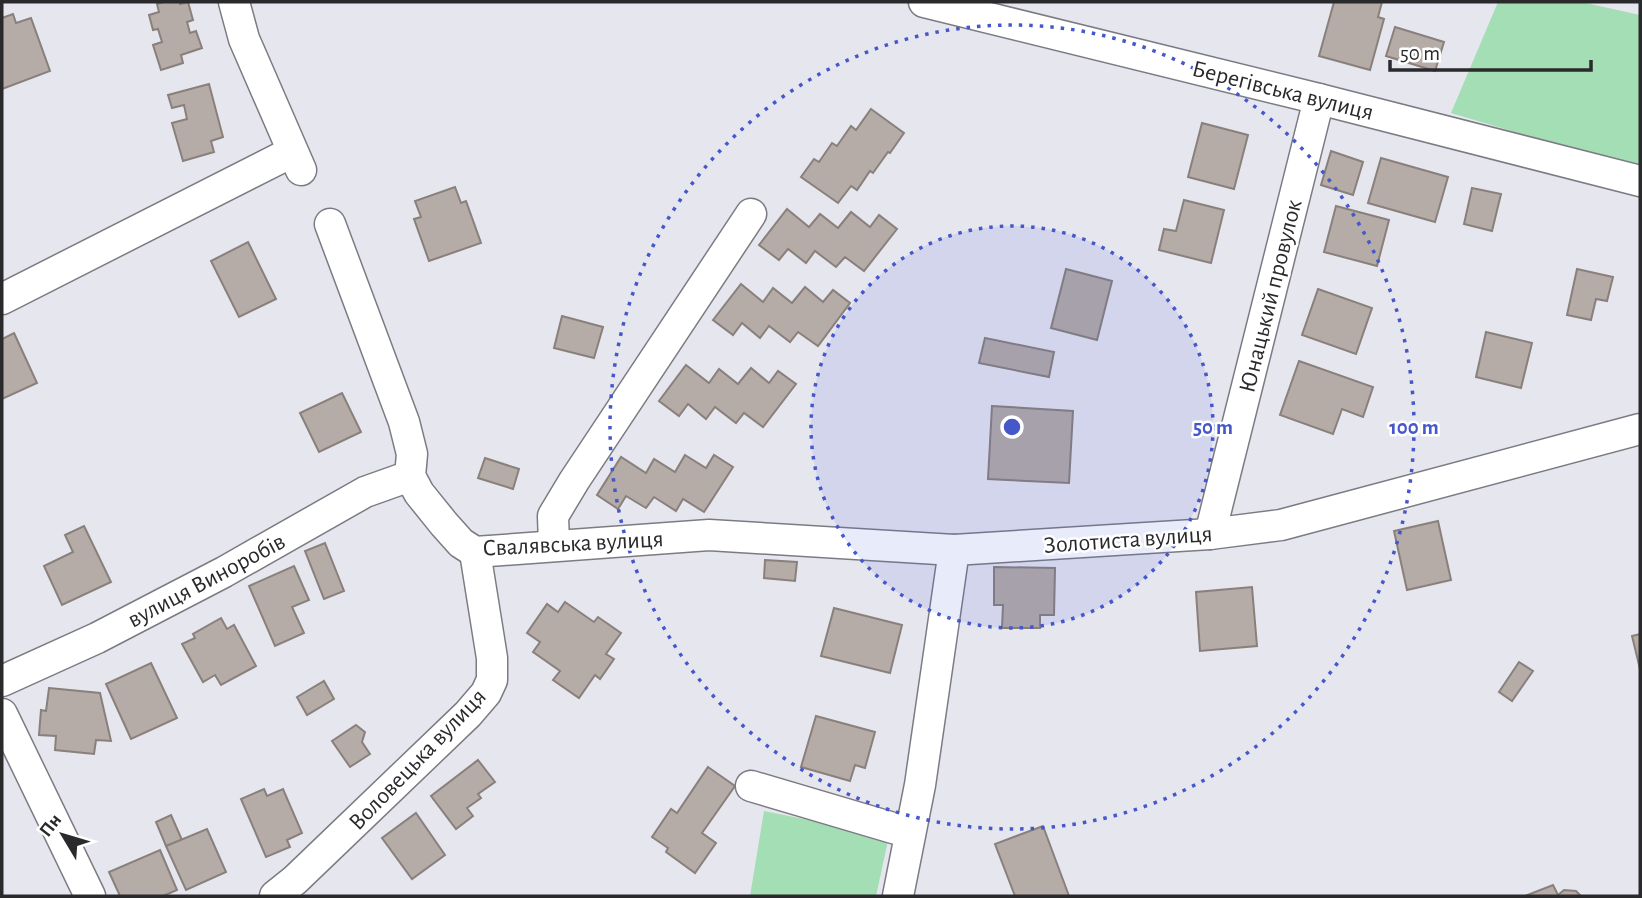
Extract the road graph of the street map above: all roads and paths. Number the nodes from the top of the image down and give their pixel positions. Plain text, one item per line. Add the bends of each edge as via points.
1 (234, 2) edge
2 (924, 2) edge
3 (1319, 99) junction
4 (1640, 181) edge
5 (751, 214) dead end
6 (330, 224) dead end
7 (2, 299) edge
8 (1640, 429) edge
9 (410, 476) junction
10 (1210, 534) junction
11 (554, 545) junction
12 (954, 550) junction
13 (475, 552) junction
14 (2, 681) edge
15 (2, 714) edge
16 (751, 786) dead end
17 (911, 833) junction
18 (90, 896) edge
19 (275, 896) edge
20 (898, 896) edge

1 - 7 street via 244,39 297,161
2 - 3 street, Берегівська вулиця
3 - 4 street, Берегівська вулиця
3 - 10 street, Юнацький провулок
5 - 11 street via 553,516
6 - 9 street via 404,422 412,454
8 - 10 street, Золотиста вулиця via 1281,525
9 - 13 street, Свалявська вулиця via 444,524
9 - 14 street, вулиця Виноробів via 365,492 109,632
10 - 12 street, Золотиста вулиця
11 - 12 street, Свалявська вулиця via 709,535
11 - 13 street, Свалявська вулиця
12 - 17 street
13 - 19 street, Воловецька вулиця via 492,658 492,680 486,693
15 - 18 street
16 - 17 street
17 - 20 street

